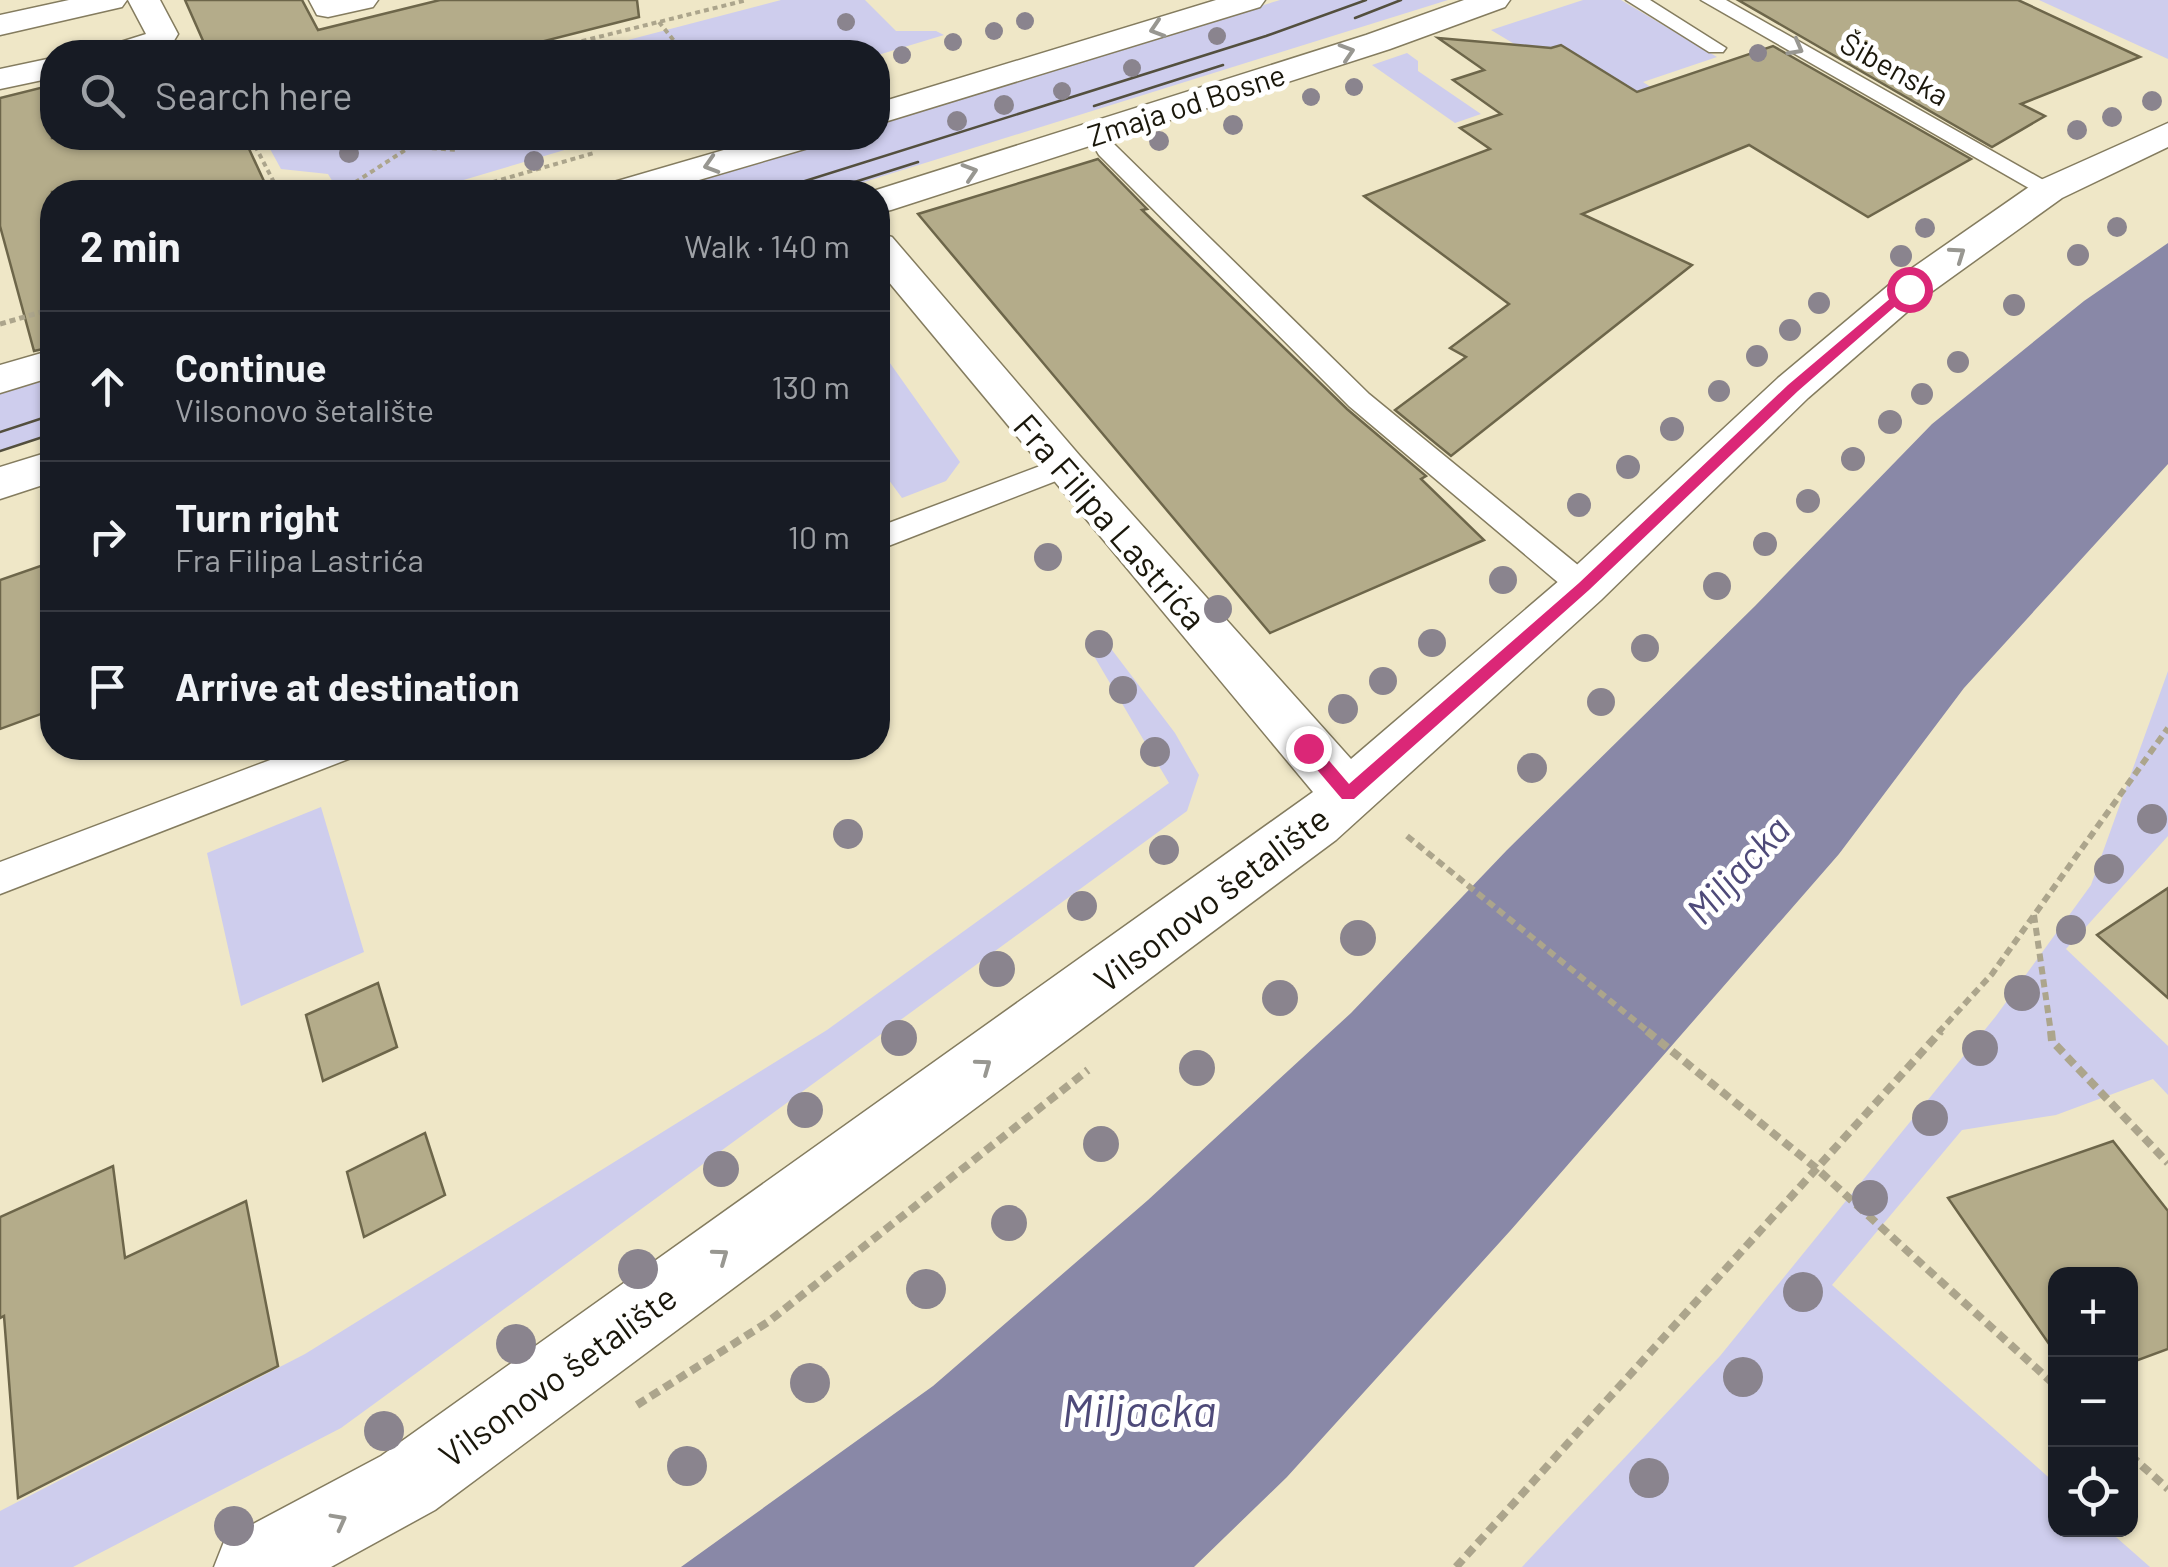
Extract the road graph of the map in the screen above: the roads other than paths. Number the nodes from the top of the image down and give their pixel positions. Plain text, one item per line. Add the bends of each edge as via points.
1 (111, 0) edge
2 (144, 0) edge
3 (324, 0) edge
4 (362, 0) edge
5 (1250, 0) edge
6 (1494, 0) edge
7 (1636, 0) edge
8 (1711, 0) edge
9 (0, 25) edge
10 (158, 40) edge
11 (1716, 48) dead end
12 (40, 71) edge
13 (0, 79) edge
14 (890, 110) edge
15 (2168, 134) edge
16 (762, 150) edge
17 (1107, 150) dead end
18 (660, 180) edge
19 (2049, 190) junction
20 (890, 198) edge
21 (890, 259) edge
22 (40, 367) edge
23 (0, 379) edge
24 (1064, 467) junction
25 (40, 470) edge
26 (0, 483) edge
27 (890, 534) edge
28 (1584, 586) junction
29 (307, 760) edge
30 (1348, 794) junction
31 (0, 878) edge
32 (253, 1567) edge

1 - 9 street
2 - 10 street via 162,34
3 - 4 street via 328,8
5 -> 14 street
20 -> 6 street, Zmaja od Bosne
7 - 11 lane
8 -> 19 lane, Šibenska
12 - 13 street
15 - 19 street, Vilsonovo šetalište
16 -> 18 street
17 - 28 lane via 1359,400
28 -> 19 street, Vilsonovo šetalište via 1894,301
21 - 24 street, Fra Filipa Lastrića
22 - 23 street
24 - 27 lane
24 - 30 street, Fra Filipa Lastrića
25 - 26 street
28 - 30 street, Vilsonovo šetalište
29 - 31 lane
32 -> 30 street, Vilsonovo šetalište via 408,1483

